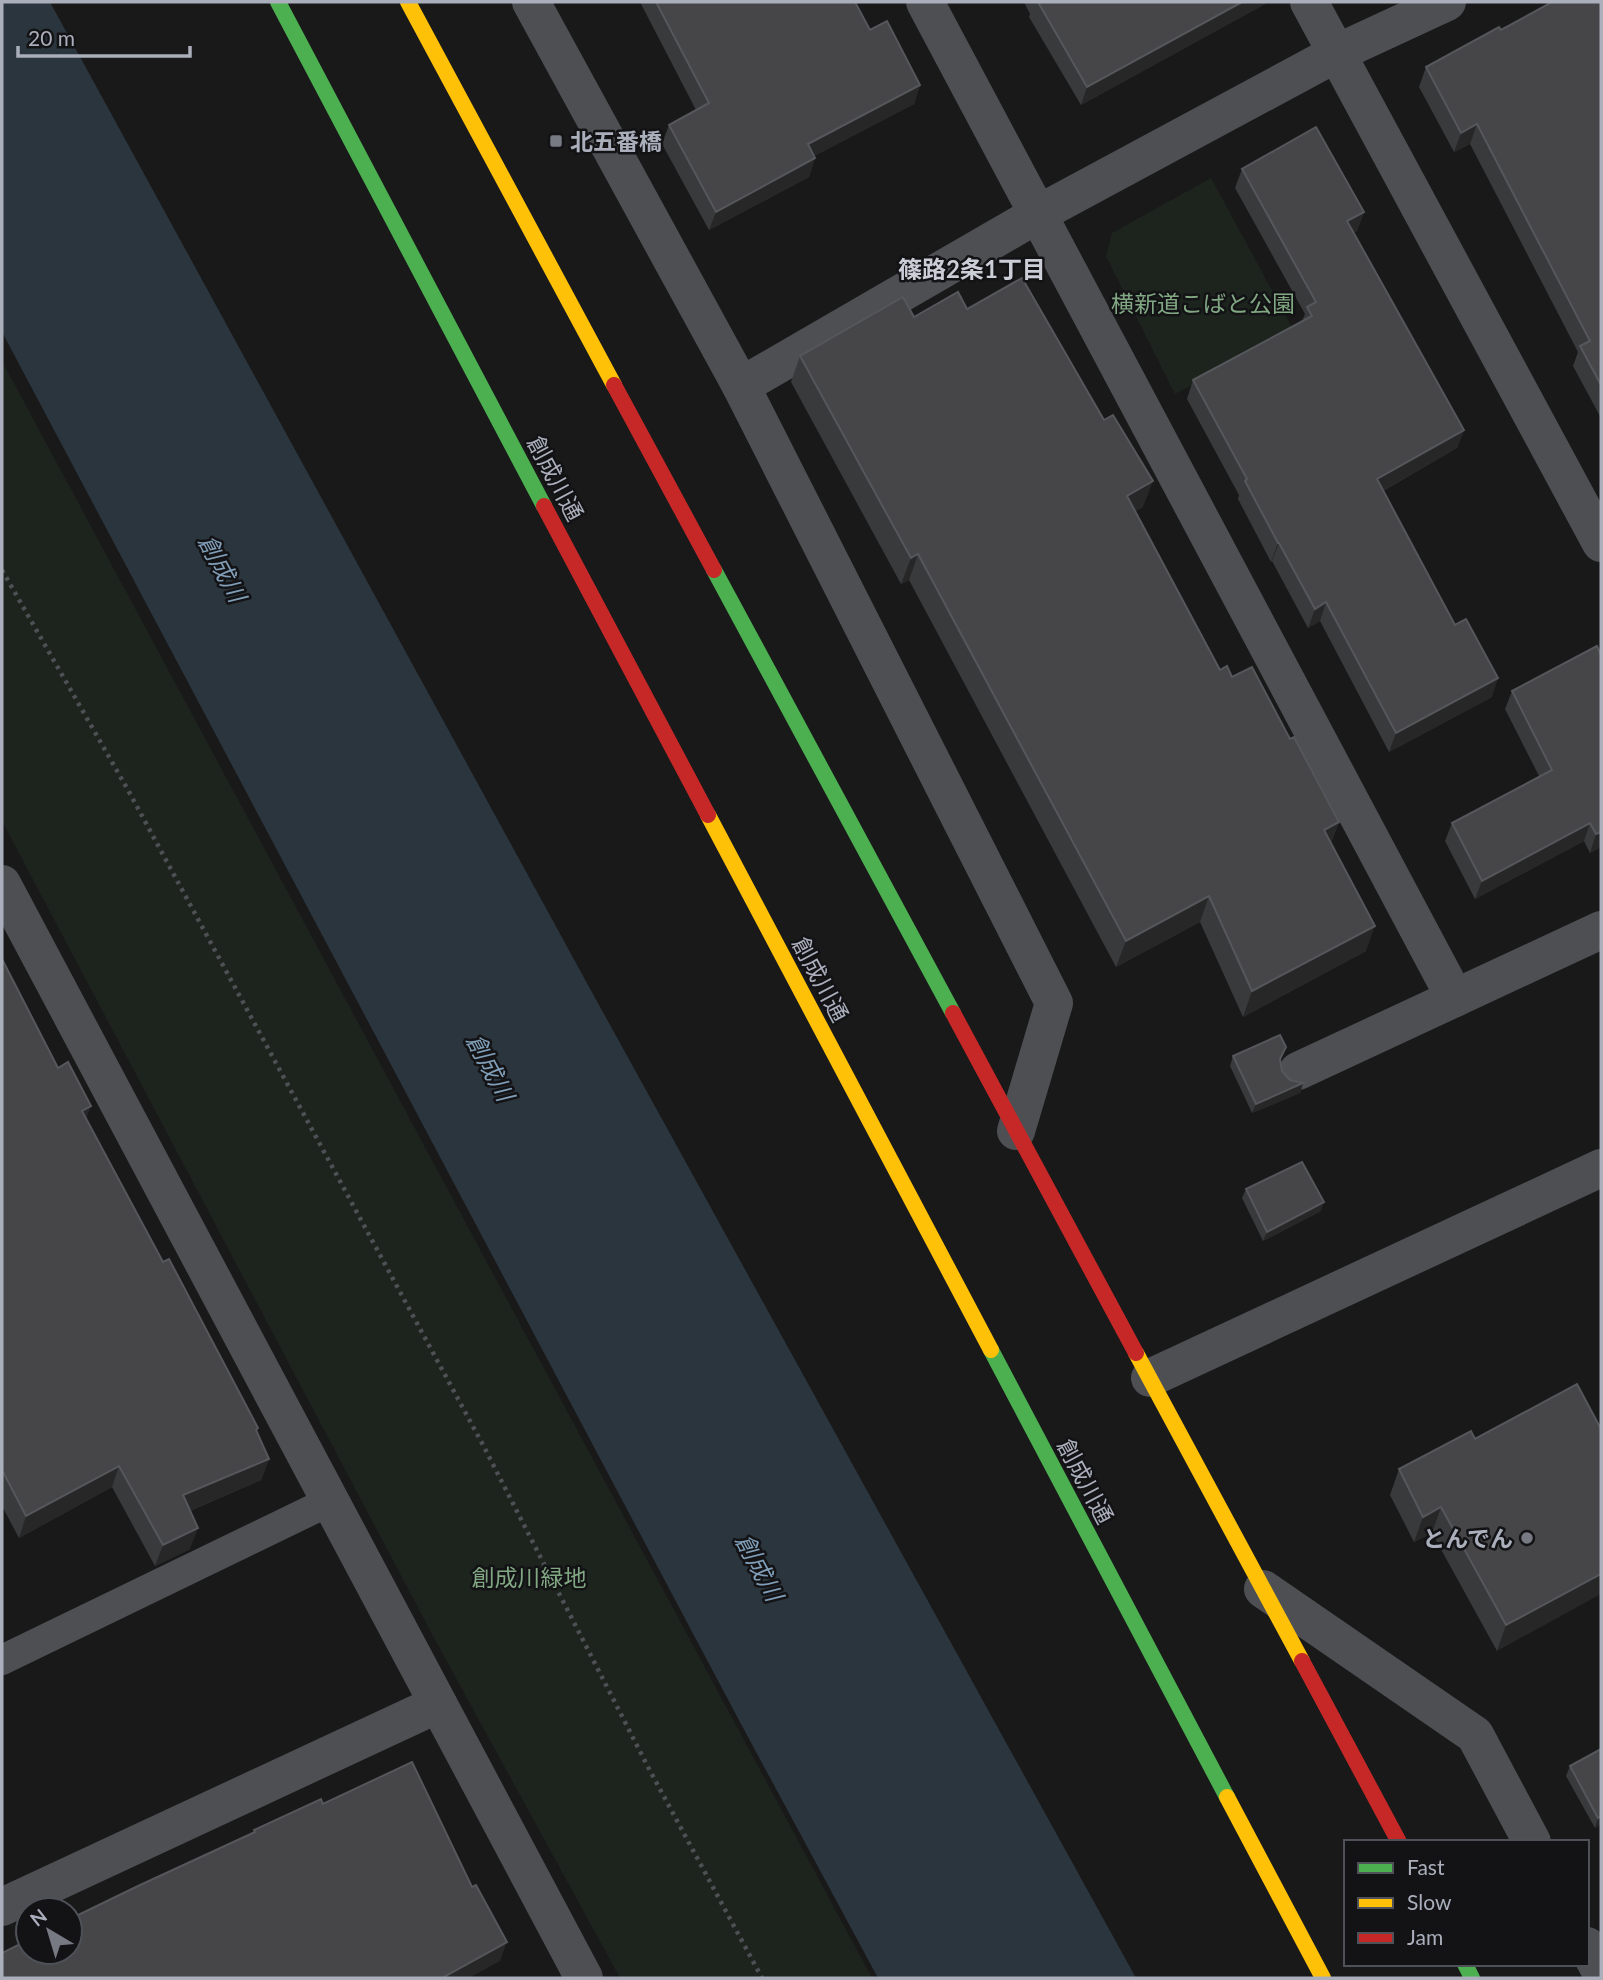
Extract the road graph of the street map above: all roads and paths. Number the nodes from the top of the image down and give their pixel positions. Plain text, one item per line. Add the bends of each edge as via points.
1 (278, 2) edge
2 (408, 2) edge
3 (531, 2) edge
4 (925, 2) edge
5 (1309, 2) edge
6 (1447, 2) edge
7 (1337, 53) junction
8 (1038, 214) junction
9 (741, 386) junction
10 (1601, 543) edge
11 (2, 570) edge
12 (2, 884) edge
13 (1601, 930) edge
14 (1455, 998) junction
15 (1298, 1071) dead end
16 (1016, 1132) junction
17 (1601, 1168) edge
18 (1150, 1378) junction
19 (330, 1500) junction
20 (1263, 1589) junction
21 (2, 1660) edge
22 (438, 1704) junction
23 (1398, 1840) edge
24 (1531, 1840) edge
25 (2, 1907) edge
26 (1589, 1950) edge
27 (1601, 1972) edge
28 (584, 1978) edge
29 (762, 1978) edge
30 (1323, 1978) edge

1 - 30 highway, 創成川通
2 - 16 highway
3 - 9 street
4 - 8 street
5 - 7 street
6 - 7 street
7 - 8 street
7 - 10 street
8 - 9 street
8 - 14 street
9 - 16 street via 1054,1003
11 - 29 path via 128,790 457,1397
12 - 19 street
13 - 14 street
14 - 15 street
16 - 18 highway
17 - 18 street
18 - 20 highway
19 - 21 lane
19 - 22 street
20 - 23 highway
20 - 24 street via 1475,1735
22 - 25 street
22 - 28 street
26 - 27 street

